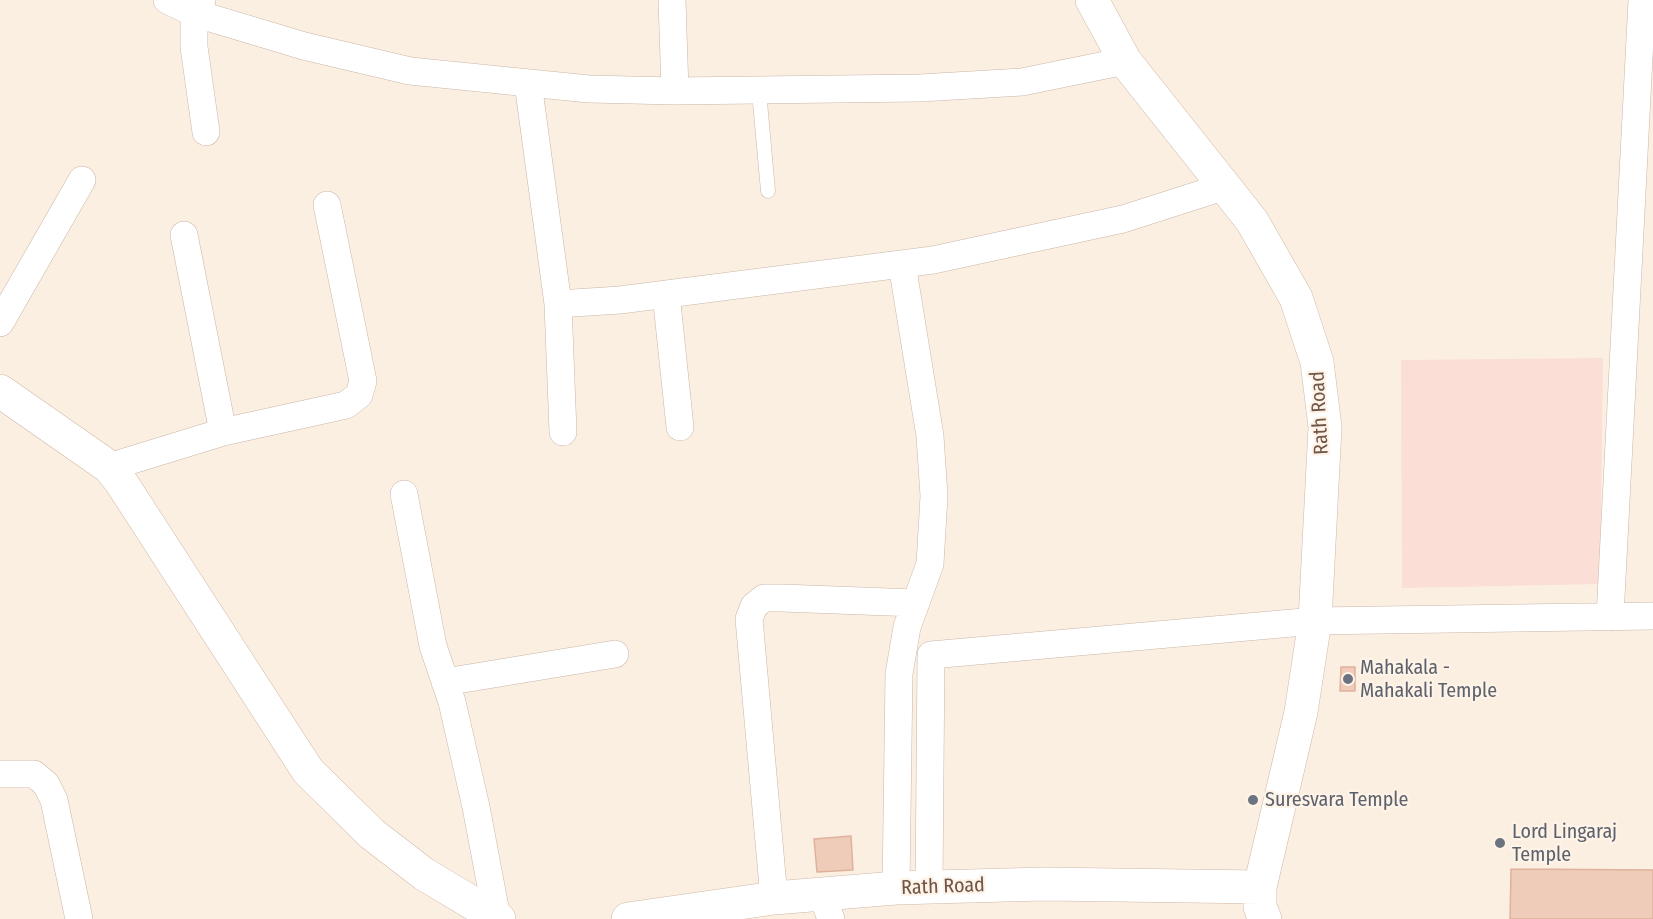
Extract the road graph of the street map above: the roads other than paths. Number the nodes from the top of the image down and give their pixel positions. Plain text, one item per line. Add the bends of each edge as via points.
1 (167, 0) edge
2 (672, 0) edge
3 (1092, 0) edge
4 (1642, 0) edge
5 (198, 6) edge
6 (1125, 61) junction
7 (1646, 61) edge
8 (528, 83) junction
9 (675, 91) junction
10 (759, 91) junction
11 (206, 132) dead end
12 (82, 180) dead end
13 (1226, 186) junction
14 (768, 191) dead end
15 (327, 205) dead end
16 (184, 235) dead end
17 (902, 264) junction
18 (666, 294) junction
19 (558, 304) junction
20 (0, 323) edge
21 (0, 391) edge
22 (680, 427) dead end
23 (223, 432) junction
24 (563, 432) dead end
25 (109, 467) junction
26 (404, 494) dead end
27 (916, 603) junction
28 (1653, 616) edge
29 (1610, 617) junction
30 (1315, 621) junction
31 (615, 654) dead end
32 (445, 682) junction
33 (0, 774) edge
34 (928, 887) junction
35 (896, 888) junction
36 (774, 898) junction
37 (1263, 903) edge
38 (827, 907) edge
39 (733, 911) edge
40 (498, 918) edge
41 (79, 919) edge
42 (628, 919) edge

1 - 5 street
2 - 9 street
3 - 6 street, Rath Road
4 - 7 street
5 - 8 street via 304,46 410,71
5 - 11 street via 194,47
6 - 10 street via 1022,82
6 - 13 street, Rath Road
7 - 29 street
8 - 9 street
8 - 19 street
9 - 10 street
10 - 14 lane
12 - 20 street
13 - 17 street via 1123,219
13 - 30 street, Rath Road via 1252,221 1296,298 1317,362 1325,427
15 - 23 street via 363,381 359,395 345,405
16 - 23 street
17 - 18 street
17 - 27 street via 930,436 934,496 930,564
18 - 19 street
18 - 22 street
19 - 24 street
21 - 25 street
23 - 25 street
25 - 40 street via 308,771 389,848
26 - 32 street via 433,646
27 - 35 street via 907,627 899,674
27 - 36 street via 764,598 748,618
28 - 29 street
29 - 30 street
30 - 34 street via 931,655
30 - 37 street, Rath Road
31 - 32 street
32 - 40 street
33 - 41 street via 34,774 46,784 54,800
34 - 35 street, Rath Road
34 - 37 street, Rath Road via 1044,884
35 - 38 street, Rath Road
36 - 38 street, Rath Road
36 - 39 street, Rath Road
39 - 42 street, Rath Road

